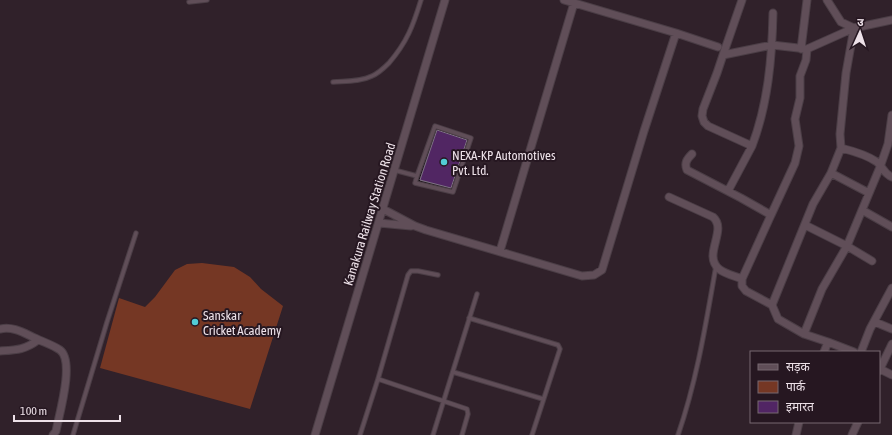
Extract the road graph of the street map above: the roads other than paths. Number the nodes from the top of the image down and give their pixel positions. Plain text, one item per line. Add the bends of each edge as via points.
1 (207, 0) edge
2 (422, 0) edge
3 (443, 0) edge
4 (564, 0) edge
5 (742, 0) edge
6 (807, 0) edge
7 (827, 0) edge
8 (189, 2) dead end
9 (574, 3) junction
10 (774, 13) dead end
11 (892, 20) edge
12 (854, 28) junction
13 (676, 33) junction
14 (772, 45) junction
15 (718, 47) dead end
16 (804, 49) junction
17 (723, 55) junction
18 (333, 82) dead end
19 (892, 115) edge
20 (752, 146) junction
21 (841, 148) junction
22 (692, 154) dead end
23 (880, 167) junction
24 (394, 170) junction
25 (831, 173) junction
26 (417, 176) junction
27 (892, 177) edge
28 (728, 191) junction
29 (869, 193) junction
30 (669, 196) dead end
31 (383, 209) junction
32 (862, 210) junction
33 (771, 215) junction
34 (378, 223) junction
35 (805, 224) junction
36 (415, 226) junction
37 (892, 227) edge
38 (136, 233) dead end
39 (847, 246) junction
40 (500, 251) junction
41 (872, 261) dead end
42 (716, 266) junction
43 (438, 276) dead end
44 (742, 279) junction
45 (892, 288) edge
46 (477, 294) dead end
47 (772, 306) junction
48 (469, 318) junction
49 (875, 322) junction
50 (0, 329) edge
51 (892, 329) edge
52 (804, 334) junction
53 (38, 340) junction
54 (828, 342) junction
55 (892, 344) edge
56 (0, 351) edge
57 (824, 351) edge
58 (851, 351) edge
59 (861, 351) edge
60 (880, 370) edge
61 (453, 372) junction
62 (892, 375) edge
63 (378, 379) junction
64 (543, 399) junction
65 (443, 400) junction
66 (799, 423) edge
67 (858, 423) edge
68 (53, 435) edge
69 (73, 435) edge
70 (315, 435) edge
71 (360, 435) edge
72 (433, 435) edge
73 (462, 435) edge
74 (532, 435) edge
75 (678, 435) edge
76 (796, 435) edge
77 (852, 435) edge

1 - 8 lane
2 - 18 lane via 407,39 383,69 373,76 359,80
3 - 24 street, Kanakura Railway Station Road
4 - 9 street
5 - 17 street
6 - 16 street
7 - 12 street via 841,22
9 - 13 street
9 - 40 street
10 - 14 street
11 - 12 street
12 - 16 street
12 - 21 street via 846,73
13 - 15 street
13 - 40 street via 602,270 594,275 582,276
14 - 16 street
14 - 17 street
14 - 20 street via 763,111
16 - 33 street via 806,60 800,76 800,98 795,119 799,146
17 - 20 street via 702,116 708,126
19 - 23 street via 888,144
20 - 28 street
21 - 23 street via 877,162
21 - 25 street
22 - 28 street via 686,161 687,170
23 - 27 street
23 - 29 street
24 - 26 lane
24 - 31 street, Kanakura Railway Station Road
25 - 29 street
25 - 35 street
26 - 26 lane via 435,126 471,138 453,192 415,183
28 - 33 street
29 - 32 street
30 - 42 street via 716,220
31 - 34 street, Kanakura Railway Station Road
31 - 36 street
32 - 37 street
32 - 39 street
33 - 44 street
34 - 36 street
34 - 70 street, Kanakura Railway Station Road
35 - 39 street
35 - 47 street
36 - 40 street
38 - 69 lane
39 - 41 street
39 - 52 street via 822,289
42 - 44 street
42 - 75 lane via 687,410
43 - 63 lane via 418,271 411,271 408,275
44 - 47 street via 742,286 746,291
45 - 49 street
46 - 48 lane
47 - 52 street via 778,319
48 - 61 lane
48 - 64 lane via 558,345 559,352
49 - 51 street
49 - 59 street
50 - 53 street via 12,328
52 - 54 street
53 - 56 street via 28,347
53 - 68 street via 61,351 66,359 64,393
54 - 57 street
54 - 58 street
55 - 60 street
60 - 62 street
61 - 64 lane
61 - 65 lane
63 - 65 lane
63 - 71 lane
64 - 74 lane
65 - 72 lane
65 - 73 lane via 467,409
66 - 76 street
67 - 77 street

